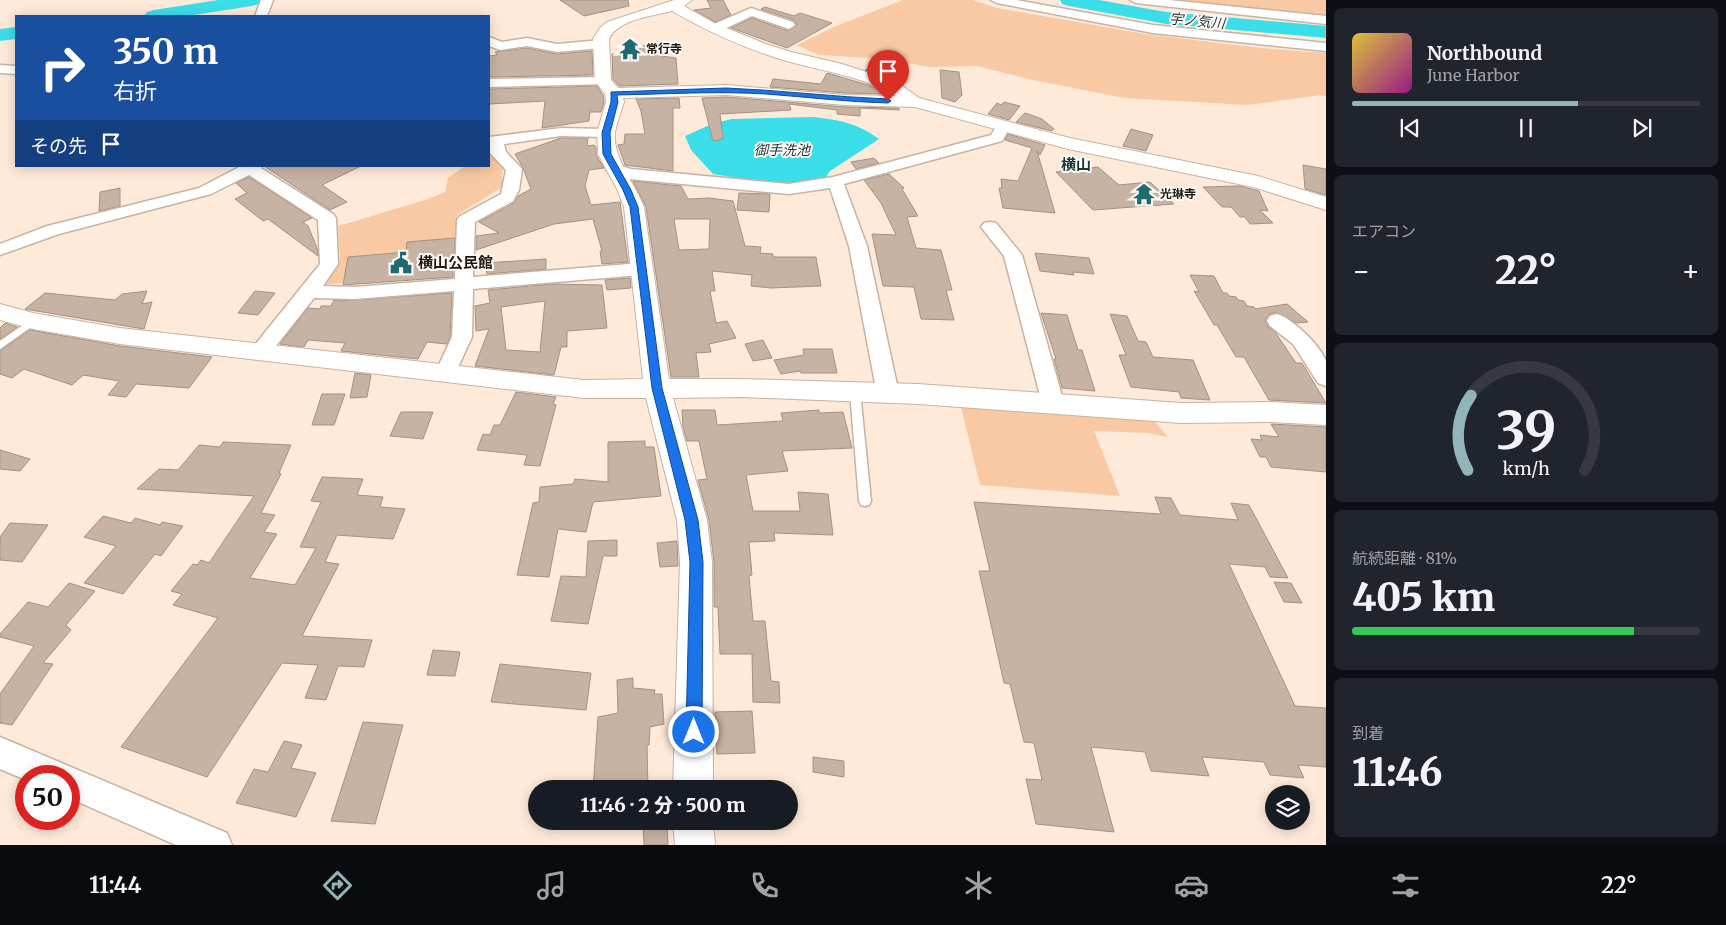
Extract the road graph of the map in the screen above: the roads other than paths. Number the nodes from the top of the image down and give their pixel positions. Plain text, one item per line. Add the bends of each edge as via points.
1 (997, 0) edge
2 (1136, 0) edge
3 (267, 1) edge
4 (679, 3) edge
5 (261, 15) edge
6 (1326, 20) edge
7 (788, 25) dead end
8 (716, 28) junction
9 (490, 41) edge
10 (601, 44) junction
11 (1326, 47) edge
12 (0, 69) edge
13 (15, 70) edge
14 (490, 83) edge
15 (608, 87) junction
16 (916, 102) junction
17 (1004, 126) junction
18 (606, 133) junction
19 (492, 140) edge
20 (252, 167) edge
21 (614, 169) junction
22 (834, 182) junction
23 (1326, 204) edge
24 (990, 227) dead end
25 (0, 250) edge
26 (641, 269) junction
27 (463, 283) junction
28 (309, 292) junction
29 (0, 312) edge
30 (33, 321) junction
31 (1277, 321) dead end
32 (0, 346) edge
33 (261, 351) junction
34 (446, 373) junction
35 (1326, 378) edge
36 (657, 388) junction
37 (855, 392) junction
38 (888, 394) junction
39 (1053, 403) junction
40 (1326, 415) edge
41 (865, 501) dead end
42 (0, 752) edge
43 (30, 765) edge
44 (693, 780) edge
45 (80, 787) edge
46 (694, 830) edge
47 (215, 845) edge
48 (695, 845) edge

1 - 11 street via 1152,29
2 - 6 street
3 - 5 street
4 - 8 street
4 - 10 street via 612,25 605,31
7 - 8 street via 751,12
8 - 16 street via 787,56 836,67 892,86
9 - 10 street via 500,46 527,42 557,48
10 - 15 street
12 - 13 street
14 - 15 street
15 - 16 street
15 - 18 street via 615,102
16 - 17 street
17 - 22 street via 997,138
17 - 23 street via 1068,143 1258,182
18 - 19 street via 561,132
18 - 21 street via 607,154
19 - 27 street via 498,153 514,169 511,190 508,197 466,220
20 - 25 street via 205,191 53,230
20 - 28 street via 327,218 329,264
21 - 22 street via 629,174 789,189
21 - 26 street via 634,207
22 - 38 street via 858,246
24 - 39 street via 1013,255
26 - 27 street
26 - 36 street
27 - 28 street via 355,293
27 - 34 street via 462,337
28 - 33 street
29 - 30 street
30 - 32 lane
30 - 33 street via 120,336
31 - 35 street via 1300,339
33 - 34 street
34 - 36 street via 584,389
36 - 37 street
36 - 44 street via 692,520 696,562
37 - 38 street
37 - 41 lane
38 - 39 street
39 - 40 street via 1181,413
42 - 43 street
45 - 47 street
46 - 48 street

